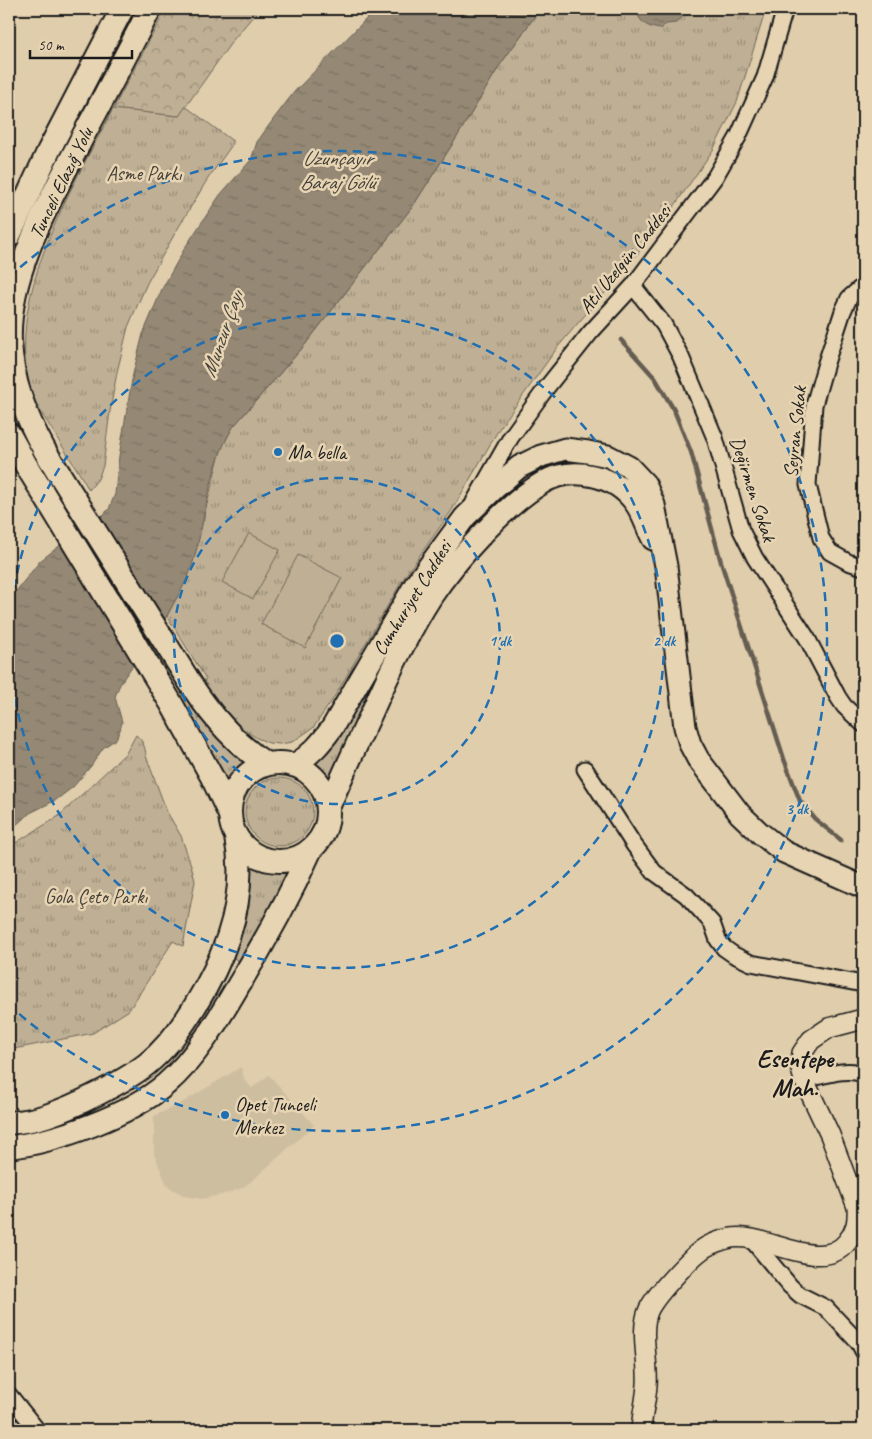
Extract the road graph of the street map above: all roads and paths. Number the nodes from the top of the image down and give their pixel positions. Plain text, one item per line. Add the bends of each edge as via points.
1 (122, 9) edge
2 (150, 9) edge
3 (785, 9) edge
4 (9, 236) edge
5 (633, 286) junction
6 (863, 287) edge
7 (9, 434) edge
8 (465, 517) junction
9 (666, 566) junction
10 (863, 567) edge
11 (863, 724) edge
12 (266, 764) junction
13 (294, 765) junction
14 (585, 769) dead end
15 (328, 809) junction
16 (229, 812) junction
17 (236, 837) junction
18 (311, 849) junction
19 (863, 887) edge
20 (863, 984) edge
21 (863, 1019) edge
22 (863, 1074) edge
23 (804, 1080) junction
24 (9, 1123) edge
25 (9, 1147) edge
26 (861, 1220) edge
27 (752, 1240) junction
28 (863, 1351) edge
29 (9, 1395) edge
30 (38, 1430) edge
31 (641, 1430) edge

1 - 4 main road, Tunceli Elazığ Yolu via 49,150
2 - 12 main road, Tunceli Elazığ Yolu via 50,202 17,282 10,340 14,374 28,420 45,451 194,689 234,739
3 - 5 street, Atıl Uzelgün Caddesi via 765,77 734,144 715,177
5 - 8 street, Atıl Uzelgün Caddesi via 547,386 511,437
5 - 11 street, Değirmen Sokak via 664,325 681,358 715,438 741,530 755,558 807,638 838,697
6 - 10 street, Seyran Sokak via 849,298 843,312 814,405 808,485 821,538 830,552
7 - 16 main road via 171,703
8 - 9 main road, Cumhuriyet Caddesi via 520,467 541,456 565,449 608,456 629,467 644,484 654,506
8 - 13 main road, Cumhuriyet Caddesi via 415,585 332,728 319,746
9 - 15 main road via 636,504 622,489 602,478 584,474 566,475 542,483 495,521 451,569 430,598 390,671
9 - 19 main road, Cumhuriyet Caddesi via 685,727 698,758 740,814 784,852
12 - 13 main road
12 - 16 main road via 239,782
13 - 15 main road via 318,782
14 - 20 street via 654,872 686,894 712,924 718,940 734,956 760,965
15 - 18 main road via 322,835
16 - 17 main road
17 - 18 main road via 250,853 270,861 292,860
17 - 24 main road via 239,870 231,930 207,986 169,1042 147,1064 112,1086 46,1116
18 - 25 main road via 282,910 224,1010 193,1055 166,1084 134,1105 77,1130
21 - 23 street via 829,1028 811,1040 802,1053 800,1066
22 - 23 street via 846,1071
23 - 26 street via 830,1135
26 - 27 street via 845,1245 825,1255
27 - 28 street via 790,1286 826,1308
27 - 31 street via 732,1238 705,1248 648,1310 645,1331 647,1384
29 - 30 street

